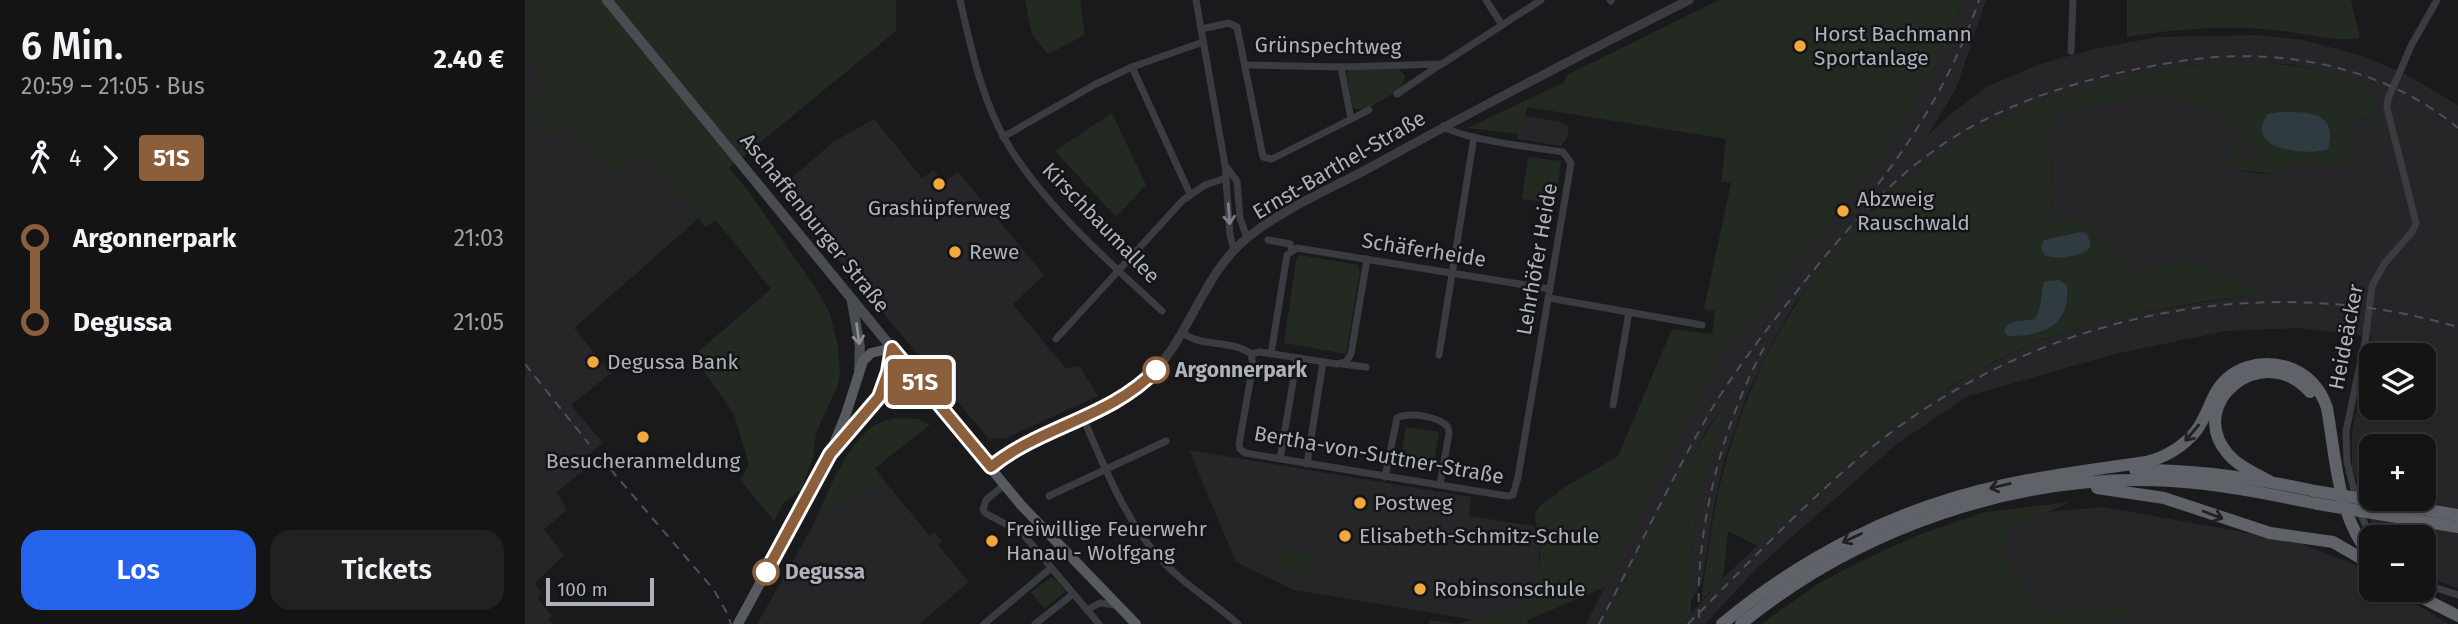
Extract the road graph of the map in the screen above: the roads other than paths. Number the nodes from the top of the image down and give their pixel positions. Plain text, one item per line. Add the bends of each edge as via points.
1 (607, 0) edge
2 (960, 0) edge
3 (1196, 0) edge
4 (1486, 0) edge
5 (1541, 0) edge
6 (1689, 0) edge
7 (2073, 0) edge
8 (2437, 0) edge
9 (1502, 25) junction
10 (1201, 29) junction
11 (1203, 41) junction
12 (2071, 51) dead end
13 (1442, 64) junction
14 (1245, 65) junction
15 (1132, 67) junction
16 (1341, 67) junction
17 (1397, 94) dead end
18 (1369, 110) dead end
19 (1351, 119) junction
20 (1443, 126) junction
21 (1003, 137) junction
22 (1474, 137) junction
23 (1225, 165) junction
24 (1226, 178) junction
25 (1190, 194) junction
26 (1247, 238) junction
27 (1268, 240) dead end
28 (1234, 250) junction
29 (1292, 250) junction
30 (1367, 259) junction
31 (1118, 271) junction
32 (1451, 273) junction
33 (1550, 289) junction
34 (851, 298) junction
35 (1549, 298) junction
36 (1162, 311) dead end
37 (1629, 312) junction
38 (1702, 325) dead end
39 (1183, 333) junction
40 (1056, 339) dead end
41 (892, 348) junction
42 (1251, 354) junction
43 (1271, 354) junction
44 (1439, 355) dead end
45 (1297, 358) junction
46 (1323, 362) junction
47 (1337, 364) junction
48 (1366, 367) dead end
49 (859, 371) junction
50 (917, 378) junction
51 (879, 397) junction
52 (1613, 405) dead end
53 (1083, 418) junction
54 (2331, 433) junction
55 (1166, 441) dead end
56 (830, 454) junction
57 (1280, 459) junction
58 (1307, 464) junction
59 (991, 467) junction
60 (1106, 468) junction
61 (2091, 471) junction
62 (1385, 477) junction
63 (2269, 481) junction
64 (1004, 485) junction
65 (1440, 485) junction
66 (2075, 485) junction
67 (1513, 495) joint
68 (1049, 496) dead end
69 (2316, 497) junction
70 (2458, 515) edge
71 (2366, 525) edge
72 (2458, 527) edge
73 (2359, 538) edge
74 (2359, 557) edge
75 (1051, 568) junction
76 (2436, 588) edge
77 (1073, 594) junction
78 (2458, 595) edge
79 (2431, 602) edge
80 (1120, 608) junction
81 (1087, 610) junction
82 (2458, 615) edge
83 (738, 624) edge
84 (984, 624) edge
85 (1035, 624) edge
86 (1099, 624) edge
87 (1136, 624) edge
88 (1238, 624) edge
89 (1722, 624) edge
90 (1741, 624) edge

1 - 34 main road, Aschaffenburger Straße
2 - 21 street, Kirschbaumallee via 978,75
3 - 10 street
4 - 9 street
5 - 9 street, Grünspechtweg
6 - 20 street, Ernst-Barthel-Straße
7 - 12 street
8 - 71 street, Heideäcker via 2388,99 2416,223 2372,286 2346,431 2347,462
9 - 13 street, Grünspechtweg
10 - 11 street
10 - 14 street, Grünspechtweg via 1235,25
11 - 15 street
11 - 23 street
13 - 16 street, Grünspechtweg
13 - 17 street, Grünspechtweg
14 - 16 street, Grünspechtweg
14 - 19 street via 1263,157 1272,159
15 - 21 street
15 - 25 street
16 - 19 street
18 - 19 street
20 - 22 street, Lehrhöfer Heide
20 - 26 street, Ernst-Barthel-Straße via 1313,196
21 - 31 street, Kirschbaumallee via 1051,200
22 - 32 street
22 - 33 street, Lehrhöfer Heide via 1563,152 1571,163
23 - 24 street
23 - 26 street via 1237,181
24 - 25 street
24 -> 28 street
25 - 31 street
26 - 28 street, Ernst-Barthel-Straße
27 - 29 street, Schäferheide via 1290,244
28 - 39 street, Ernst-Barthel-Straße via 1204,290
29 - 30 street, Schäferheide
29 - 43 street via 1287,255
30 - 32 street, Schäferheide
30 - 47 street via 1351,354 1346,362
31 - 36 street, Kirschbaumallee
31 - 40 street
32 - 33 street, Schäferheide
32 - 44 street
33 - 35 street, Lehrhöfer Heide
34 - 41 main road, Aschaffenburger Straße
34 -> 49 main road via 860,347
35 - 37 street
35 - 67 street, Lehrhöfer Heide
37 - 38 street
37 - 52 street
39 - 42 street via 1197,341
39 - 53 street, Ernst-Barthel-Straße via 1141,384
41 - 49 main road via 867,356
41 - 50 main road, Aschaffenburger Straße
41 - 51 main road
42 - 43 street
42 - 57 street, Bertha-von-Suttner-Straße via 1240,449
43 - 45 street
45 - 46 street
45 - 57 street
46 - 47 street
46 - 58 street
47 - 48 street
49 - 56 main road
50 - 51 main road via 899,381
50 - 59 main road, Aschaffenburger Straße
51 - 56 main road
53 - 59 street, Ernst-Barthel-Straße via 1012,450
53 - 60 street
54 -> 61 highway via 2325,401 2311,381 2294,369 2262,363 2243,368 2219,387 2195,432 2175,451 2155,460
54 - 63 highway via 2314,398 2295,379 2258,372 2238,380 2220,402 2217,435 2233,460
54 - 73 highway via 2339,486
55 - 60 street
56 - 83 main road
57 - 58 street, Bertha-von-Suttner-Straße
58 - 62 street, Bertha-von-Suttner-Straße
59 - 64 main road, Aschaffenburger Straße
60 - 68 street
60 - 88 street via 1129,516 1157,555
61 - 63 highway via 2194,471
61 -> 89 highway via 2001,485 1885,523 1787,575
62 - 65 street, Bertha-von-Suttner-Straße
62 - 65 street via 1397,418 1429,418 1448,427
63 - 69 highway
64 - 75 street via 985,502 985,513 1022,533
64 - 80 main road, Aschaffenburger Straße
65 - 67 street, Bertha-von-Suttner-Straße
66 - 69 highway via 2122,481 2206,484
66 -> 74 highway via 2164,498 2254,529 2333,542
66 - 90 highway via 1993,499 1890,534 1808,576
69 - 70 highway, bridge
69 - 72 highway, bridge
75 - 77 street
75 - 84 street
76 - 78 street
77 - 81 street
77 - 85 street
79 - 82 highway
80 - 81 street via 1100,603
80 - 87 main road, Aschaffenburger Straße
81 - 86 street

